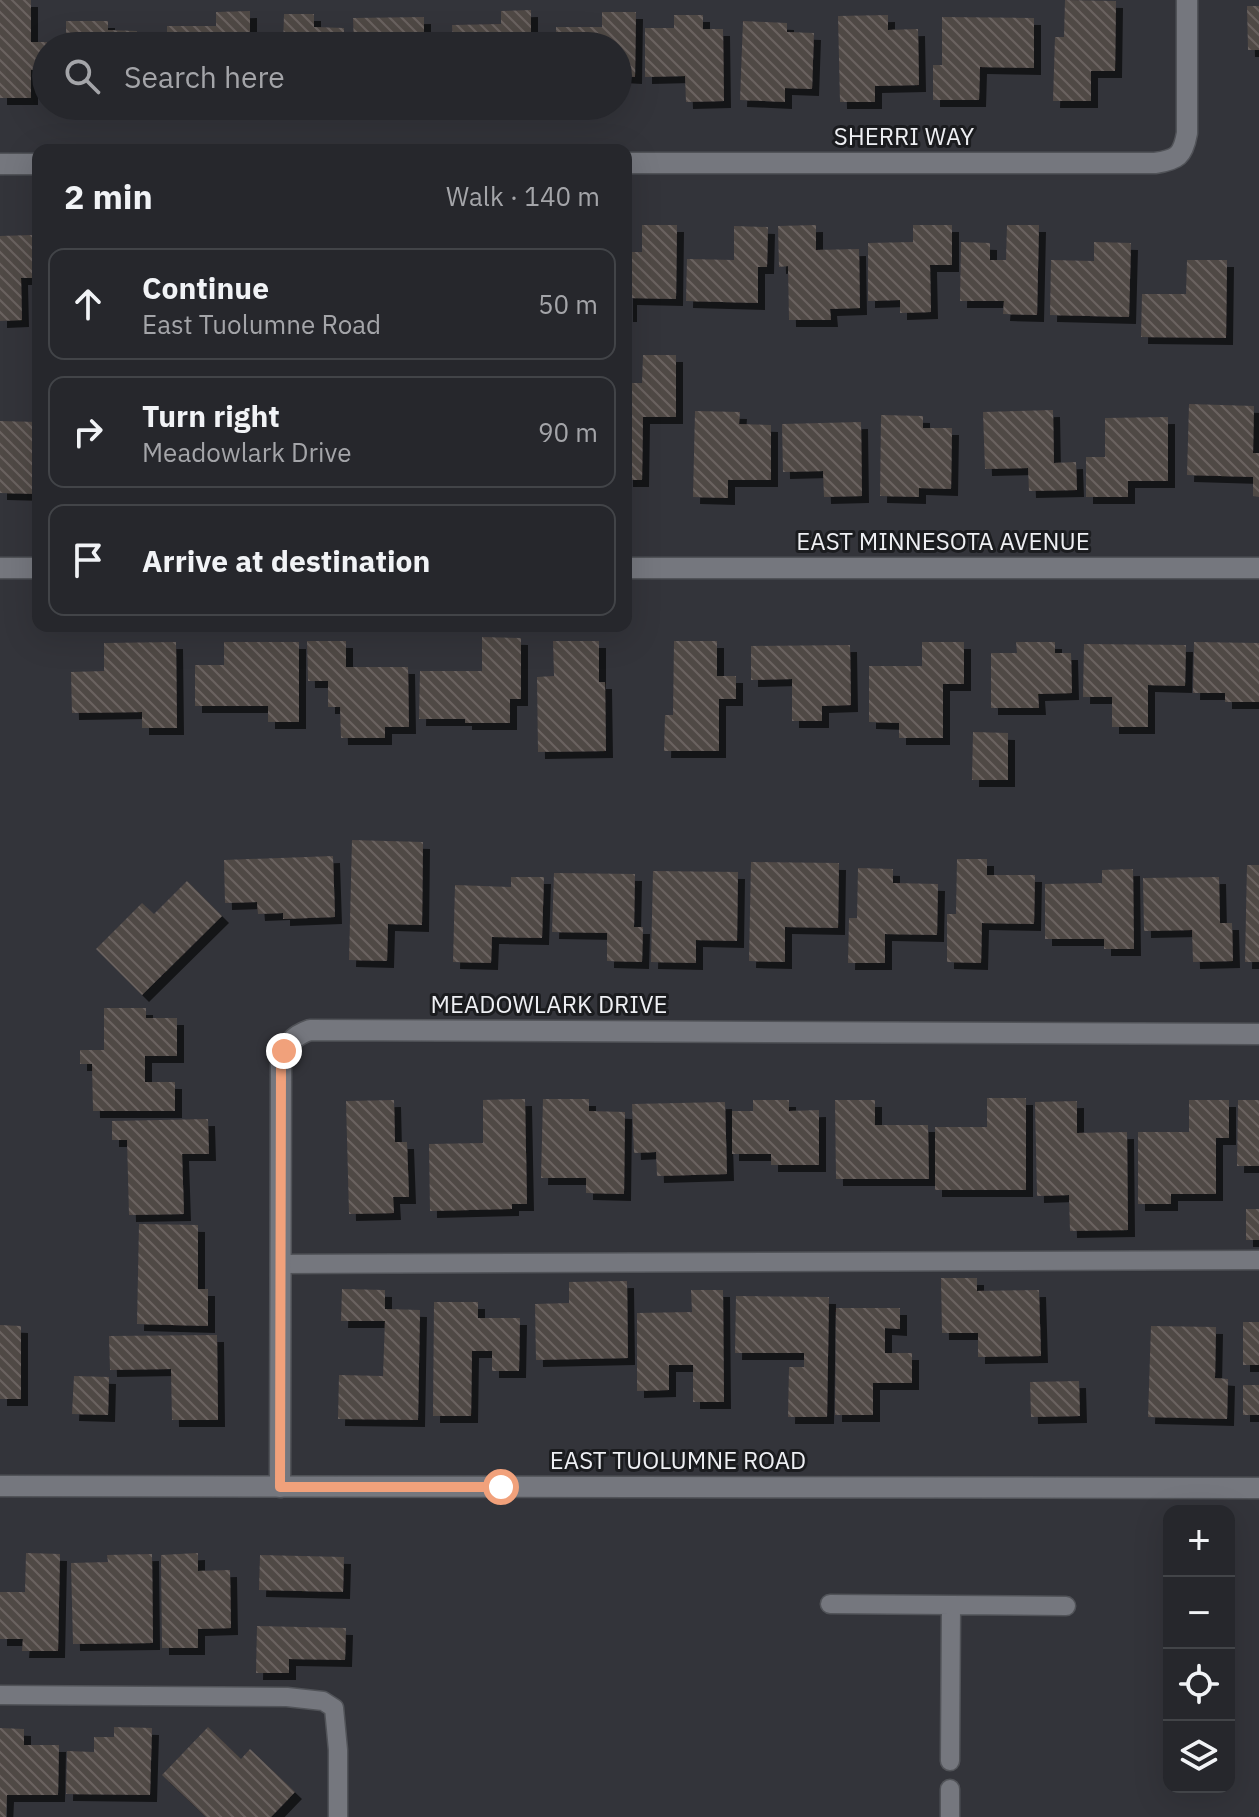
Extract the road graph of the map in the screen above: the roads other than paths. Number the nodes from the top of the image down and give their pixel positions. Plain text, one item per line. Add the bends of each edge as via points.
1 (1187, 0) edge
2 (632, 163) edge
3 (0, 164) edge
4 (32, 164) edge
5 (0, 568) edge
6 (32, 568) edge
7 (632, 568) edge
8 (1259, 568) edge
9 (1259, 1034) edge
10 (1259, 1260) edge
11 (280, 1264) junction
12 (0, 1486) edge
13 (280, 1487) junction
14 (1259, 1488) edge
15 (830, 1604) dead end
16 (951, 1605) junction
17 (1066, 1606) dead end
18 (0, 1695) edge
19 (950, 1761) dead end
20 (950, 1789) dead end
21 (338, 1817) edge
22 (950, 1817) edge

1 - 2 street, SHERRI WAY via 1187,133 1180,155 1168,161
3 - 4 street
5 - 6 street
7 - 8 street, EAST MINNESOTA AVENUE
9 - 11 street, MEADOWLARK DRIVE via 310,1030 289,1041 281,1063
10 - 11 lane
11 - 13 street, MEADOWLARK DRIVE
12 - 13 street, EAST TUOLUMNE ROAD
13 - 14 street, EAST TUOLUMNE ROAD
15 - 16 lane
16 - 17 lane
16 - 19 lane
18 - 21 lane via 323,1701 334,1708
20 - 22 lane

